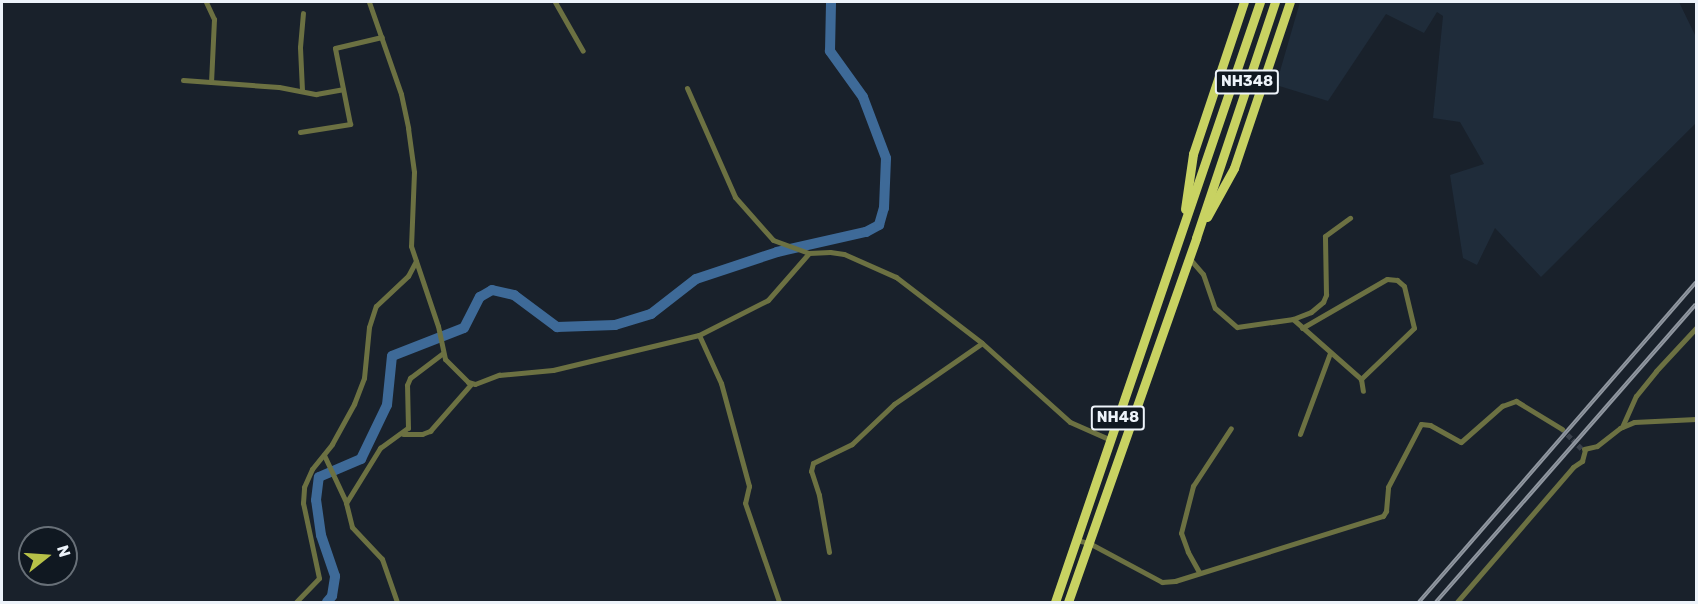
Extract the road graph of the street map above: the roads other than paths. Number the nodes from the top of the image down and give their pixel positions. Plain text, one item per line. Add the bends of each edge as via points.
1 (206, 2) edge
2 (369, 2) edge
3 (555, 2) edge
4 (1244, 2) edge
5 (1260, 2) edge
6 (1275, 2) edge
7 (1290, 2) edge
8 (303, 13) dead end
9 (382, 37) junction
10 (583, 51) dead end
11 (183, 80) dead end
12 (211, 82) junction
13 (687, 88) dead end
14 (343, 89) junction
15 (302, 90) junction
16 (300, 132) dead end
17 (1350, 218) dead end
18 (1182, 233) junction
19 (1196, 238) junction
20 (806, 253) junction
21 (1189, 258) junction
22 (416, 261) junction
23 (1293, 319) junction
24 (1302, 328) junction
25 (1696, 328) edge
26 (699, 335) junction
27 (982, 343) junction
28 (442, 351) junction
29 (1330, 353) junction
30 (1361, 380) junction
31 (471, 384) junction
32 (1363, 391) dead end
33 (1696, 419) edge
34 (1622, 427) junction
35 (1231, 428) dead end
36 (1562, 429) tunnel mouth
37 (403, 434) junction
38 (1299, 434) dead end
39 (1111, 440) junction
40 (324, 455) junction
41 (346, 503) junction
42 (1076, 540) junction
43 (1089, 543) junction
44 (829, 552) dead end
45 (1199, 572) junction
46 (296, 603) edge
47 (397, 603) edge
48 (779, 603) edge
49 (1055, 603) edge
50 (1068, 603) edge
51 (1457, 603) edge

1 - 12 street via 214,19
2 - 9 street
3 - 10 street
4 - 18 highway, NH48 via 1193,154
5 - 18 highway, NH348
6 - 19 highway, NH348
7 - 19 highway, NH48 via 1234,168
8 - 15 street
9 - 14 street via 335,48
9 - 22 street via 408,128 414,172 410,235
11 - 12 street
12 - 15 street
13 - 20 street via 735,197 773,240
14 - 15 street via 323,94
14 - 16 street via 350,124
17 - 23 street via 1324,236 1323,302
18 - 39 highway, NH48
19 - 21 highway, NH48
20 - 26 street via 768,300
20 - 27 street via 844,254 896,277
21 - 23 street via 1203,274 1215,308 1237,327
21 - 43 highway, NH48
22 - 28 street via 438,326
22 - 40 street via 408,276 374,310 364,378 343,428
23 - 24 street
24 - 29 street
24 - 30 street via 1387,279 1404,286 1414,328
25 - 34 street via 1636,396
26 - 31 street via 553,370 499,375
26 - 48 street via 721,383 749,486 745,502
27 - 39 street via 1070,422
27 - 44 street via 894,404 852,444 813,463 811,471
28 - 31 street via 448,364
28 - 37 street via 414,374 407,385 408,425
29 - 30 street
29 - 38 street
30 - 32 street
31 - 37 street via 430,431
33 - 34 street via 1634,422
34 - 51 street via 1596,446 1584,449 1582,461
35 - 45 street via 1193,486 1182,533
36 - 45 street via 1516,401 1502,406 1461,442 1421,424 1389,487 1383,516
37 - 41 street via 380,448
39 - 42 highway, NH48
40 - 41 street
40 - 46 street via 304,487 303,503 319,578
41 - 47 street via 352,527 382,559
42 - 43 street
42 - 49 highway, NH48
43 - 45 street via 1162,582
43 - 50 highway, NH48

